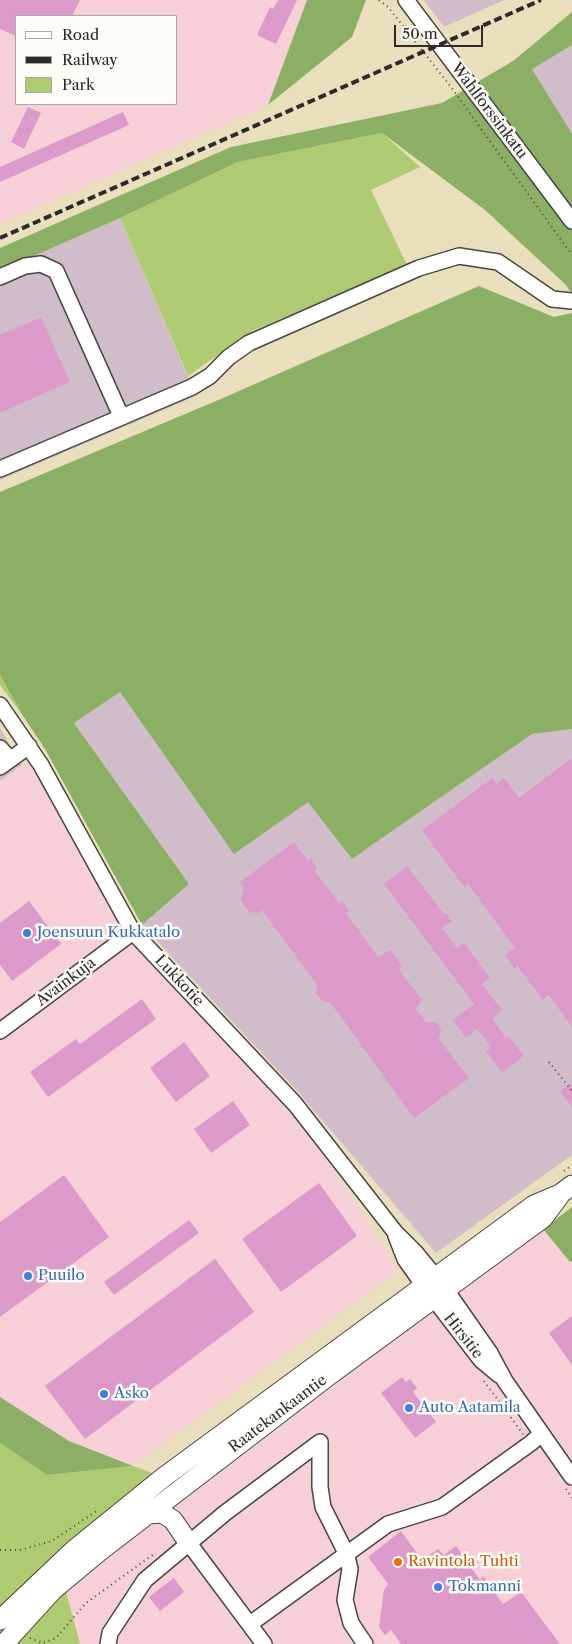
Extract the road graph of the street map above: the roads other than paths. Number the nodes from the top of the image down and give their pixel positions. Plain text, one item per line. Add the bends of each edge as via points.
1 (406, 0) edge
2 (572, 221) edge
3 (0, 277) edge
4 (572, 301) edge
5 (121, 416) junction
6 (0, 469) edge
7 (0, 705) edge
8 (29, 746) junction
9 (3, 758) edge
10 (133, 932) junction
11 (0, 1031) edge
12 (566, 1189) edge
13 (435, 1288) junction
14 (536, 1439) junction
15 (566, 1480) edge
16 (148, 1514) junction
17 (188, 1542) junction
18 (346, 1554) junction
19 (0, 1620) edge
20 (250, 1624) junction
21 (4, 1644) edge
22 (108, 1644) edge
23 (264, 1644) edge
24 (365, 1644) edge

1 - 2 street, Wahlforssinkatu
3 - 5 street via 25,266 42,264 56,271
4 - 5 street via 552,299 498,262 460,256 419,268 249,343 192,387
5 - 6 street
7 - 8 street, Lukkotie
8 - 9 street
8 - 10 street, Lukkotie
10 - 11 street, Avainkuja
10 - 13 street, Lukkotie via 295,1104 395,1232 405,1259
12 - 13 main road, Raatekankaantie via 543,1218
13 - 14 street, Hirsitie via 481,1360 505,1381
13 - 16 main road, Raatekankaantie via 327,1377
13 - 19 main road, Raatekankaantie via 164,1477 74,1550
14 - 15 street, Hirsitie
14 - 18 street via 442,1507 388,1524
16 - 17 main road via 162,1513 173,1520
16 - 21 main road, Raatekankaantie via 52,1591
17 - 18 street via 320,1442 323,1507
17 - 20 street
17 - 22 street via 145,1580 110,1633
18 - 20 street
18 - 24 street via 350,1570 345,1600 351,1623
20 - 23 street

